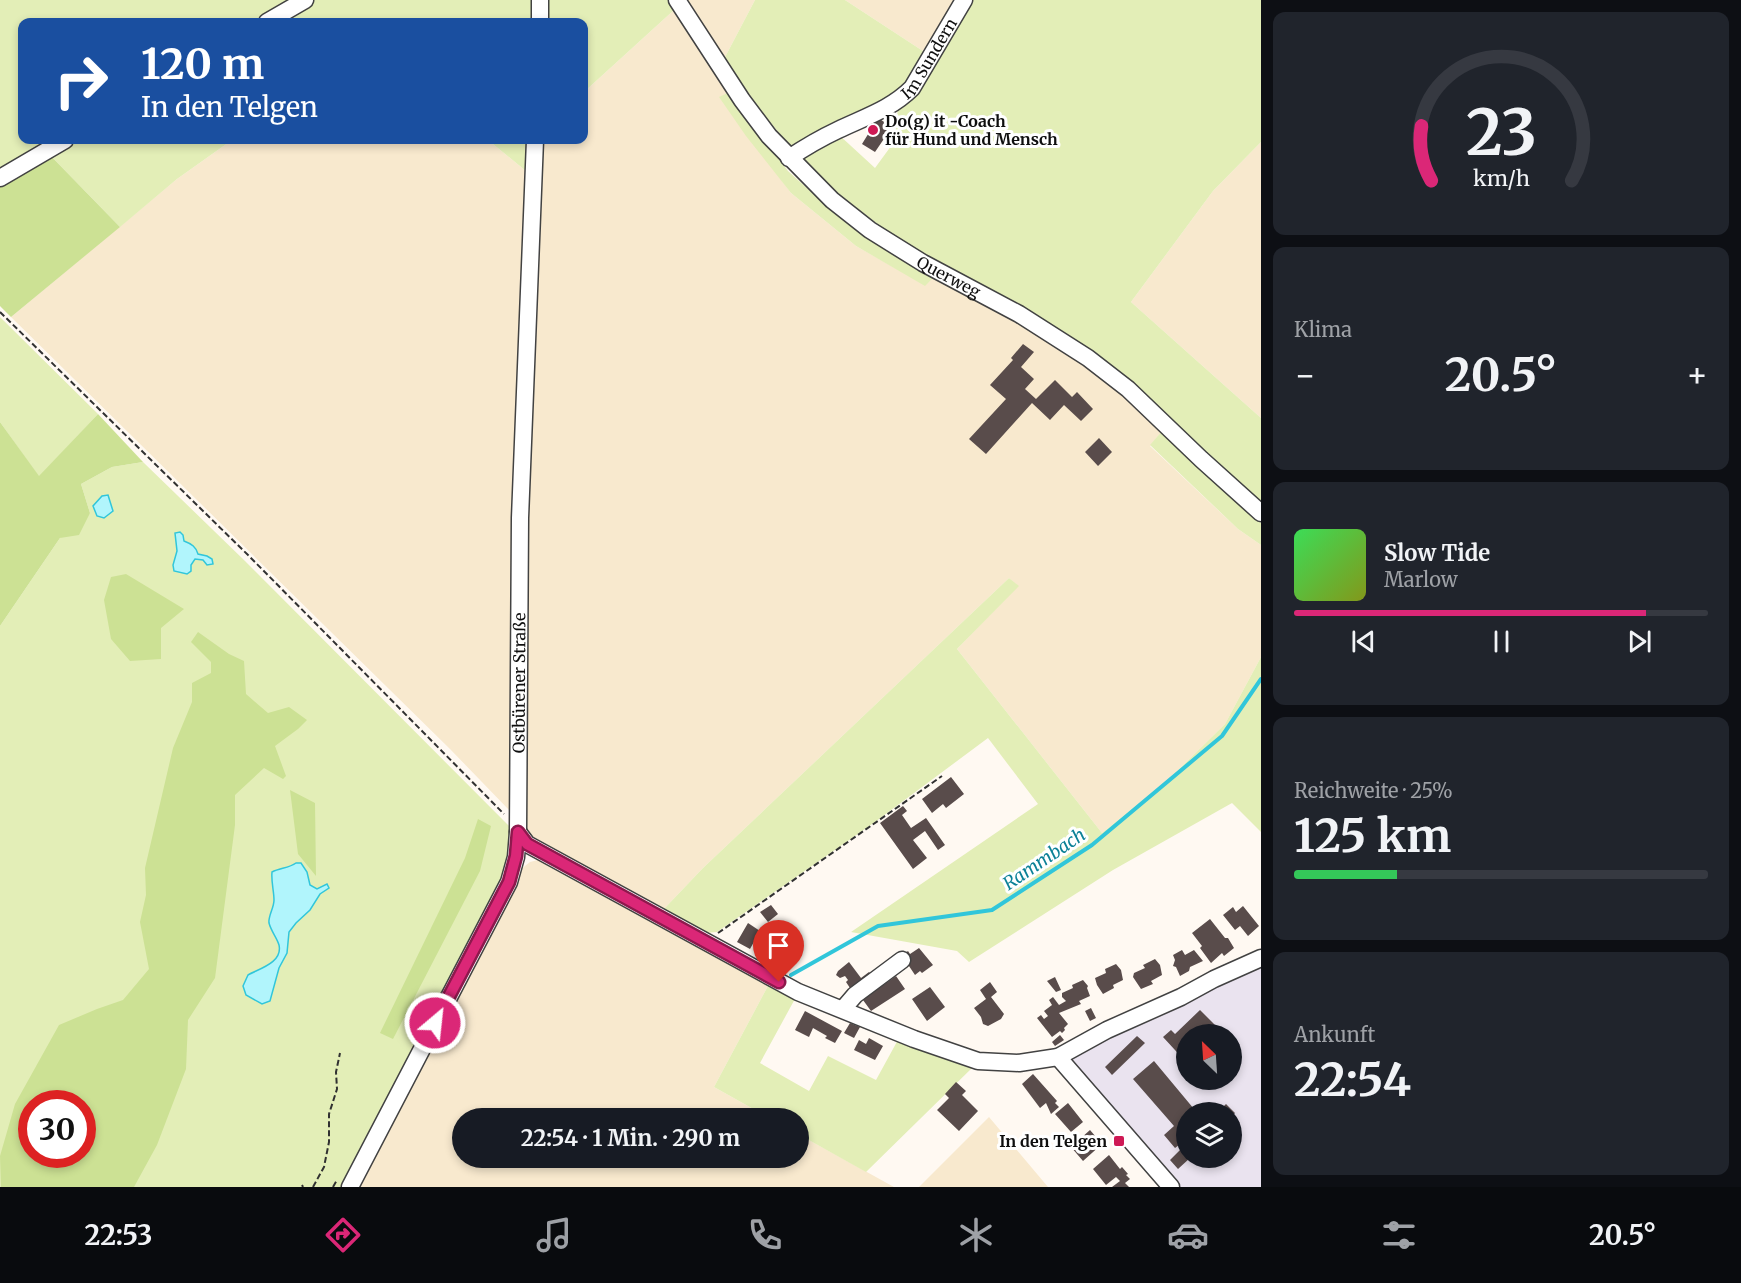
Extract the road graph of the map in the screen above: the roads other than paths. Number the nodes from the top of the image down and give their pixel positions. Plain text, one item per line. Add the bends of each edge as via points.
1 (305, 0) edge
2 (540, 0) edge
3 (677, 0) edge
4 (964, 0) edge
5 (274, 18) edge
6 (540, 18) edge
7 (58, 144) edge
8 (535, 144) edge
9 (789, 158) junction
10 (0, 178) edge
11 (1261, 513) edge
12 (518, 832) junction
13 (1261, 958) edge
14 (902, 960) dead end
15 (843, 1009) junction
16 (1058, 1057) junction
17 (350, 1187) edge
18 (1171, 1187) edge

1 - 5 street
2 - 6 street
3 - 9 street, Querweg via 742,100
4 - 9 street, Im Sundern via 917,80 902,98
7 - 10 street
8 - 12 street, Ostbürener Straße via 520,518
9 - 11 street, Querweg via 870,230 1088,358 1128,389
12 - 15 street via 527,844 706,942 798,992
12 - 17 street, Ostbürener Straße via 509,882
13 - 16 street
14 - 15 street via 855,995
15 - 16 street via 978,1061
16 - 18 street

